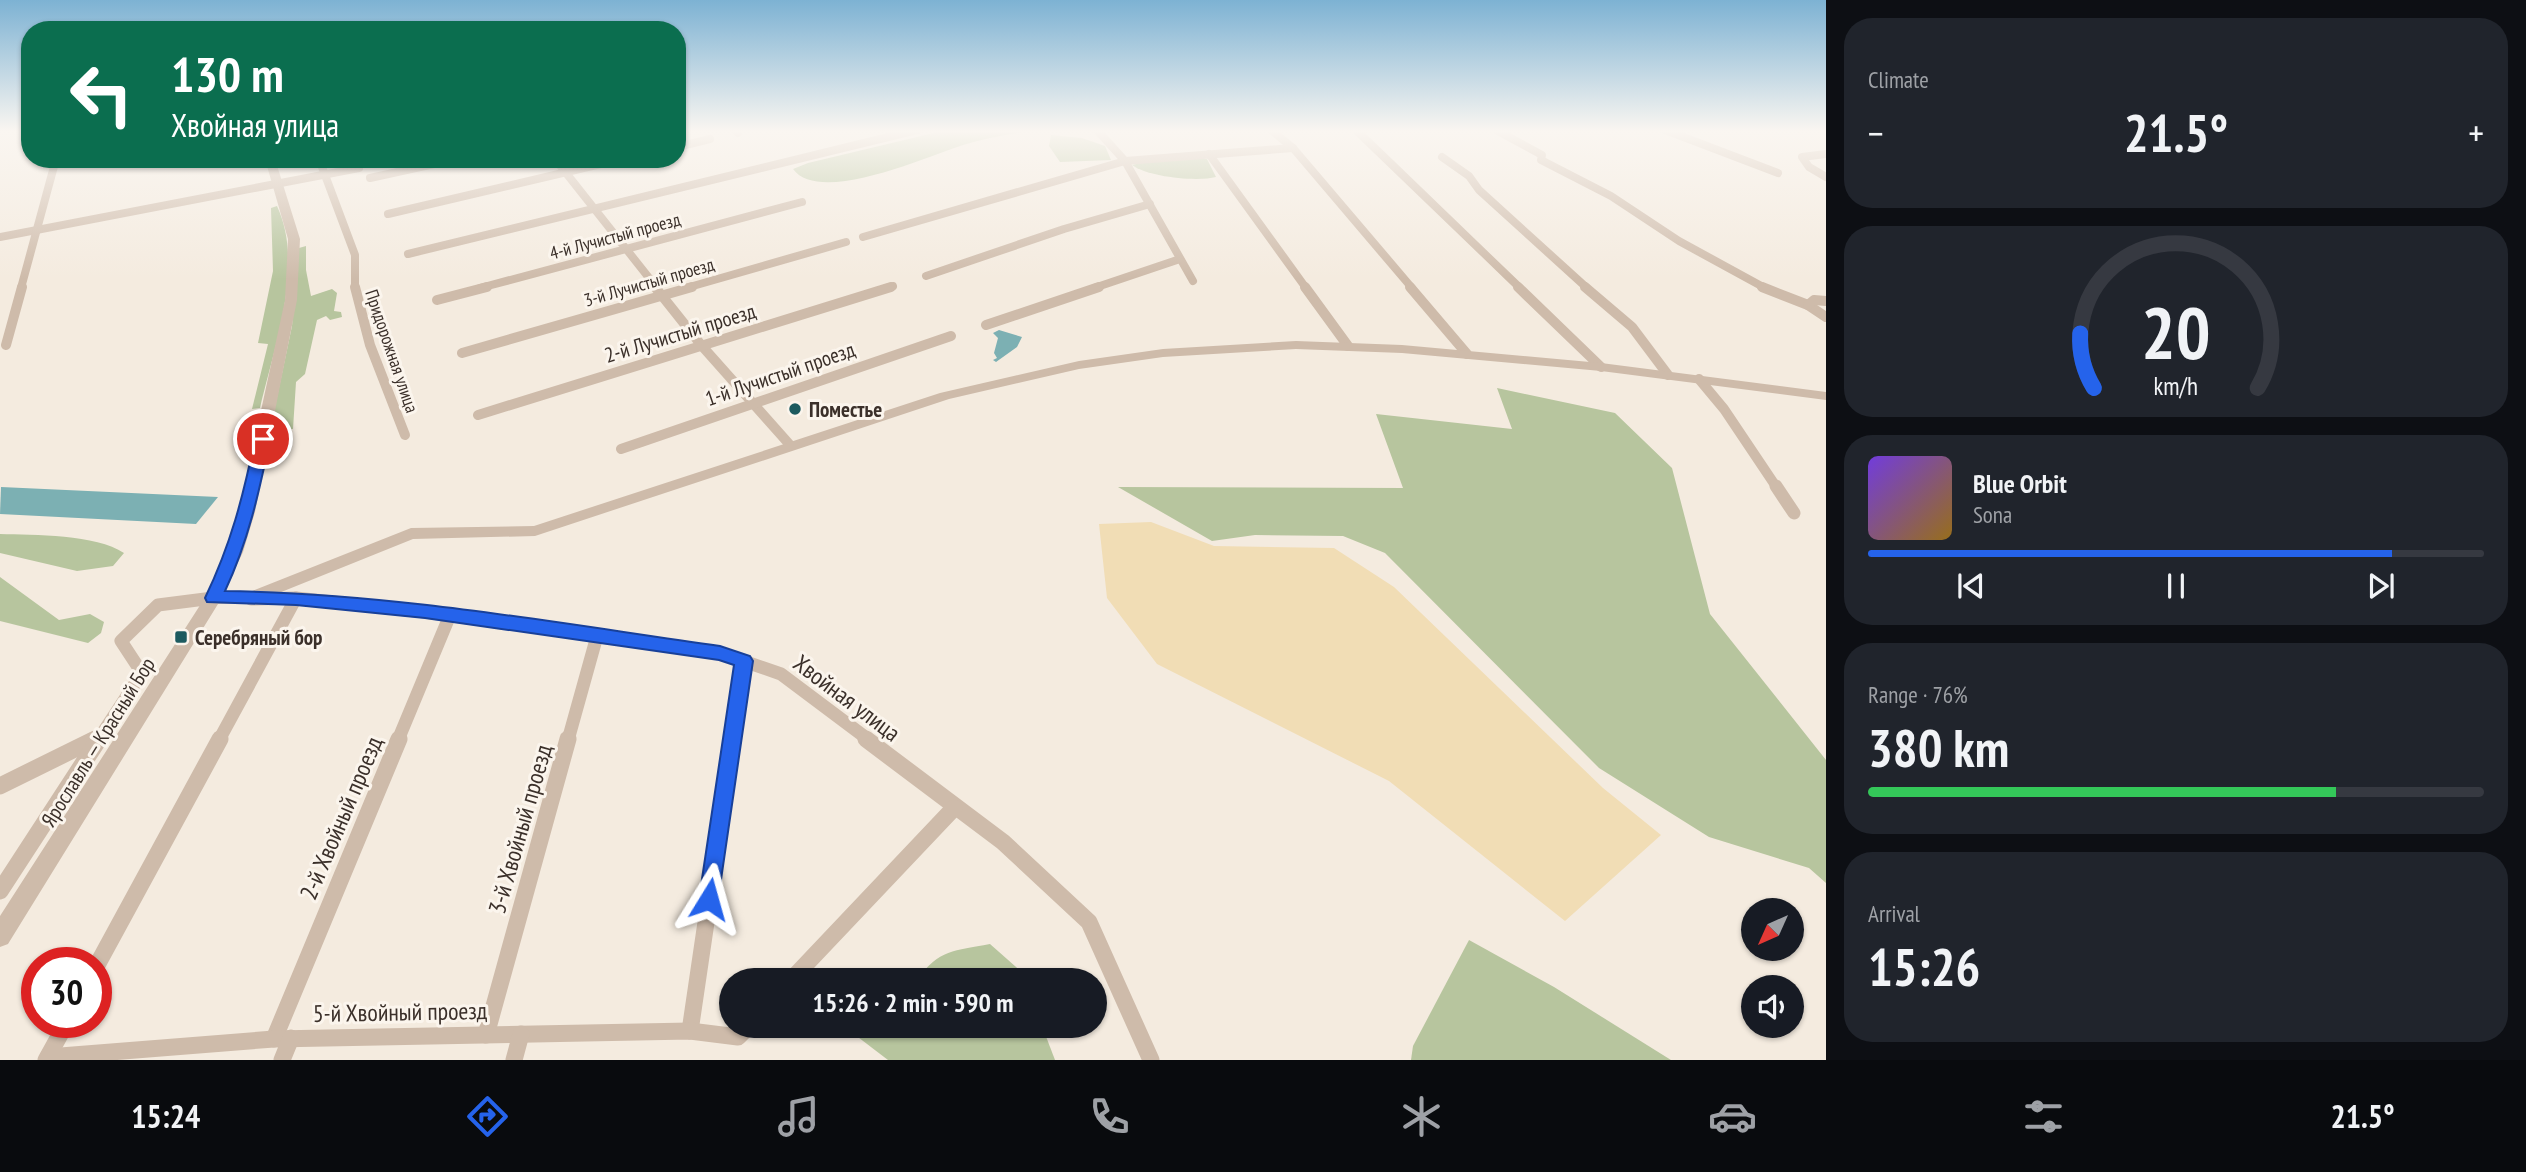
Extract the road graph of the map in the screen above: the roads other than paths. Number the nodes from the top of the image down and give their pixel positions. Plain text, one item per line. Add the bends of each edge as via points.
1 (50, 179) edge
2 (277, 179) edge
3 (307, 179) edge
4 (328, 179) edge
5 (534, 179) edge
6 (571, 179) edge
7 (708, 179) edge
8 (1061, 179) edge
9 (1136, 179) edge
10 (1227, 179) edge
11 (1320, 179) edge
12 (1407, 179) edge
13 (1471, 179) edge
14 (1578, 179) edge
15 (279, 186) junction
16 (802, 202) dead end
17 (1150, 204) junction
18 (592, 208) junction
19 (388, 214) dead end
20 (35, 231) junction
21 (0, 237) edge
22 (863, 237) dead end
23 (846, 242) dead end
24 (624, 250) junction
25 (408, 254) dead end
26 (1180, 259) junction
27 (926, 276) dead end
28 (1193, 281) dead end
29 (893, 286) dead end
30 (661, 295) junction
31 (437, 300) dead end
32 (1826, 301) edge
33 (1808, 305) junction
34 (1826, 317) edge
35 (986, 325) dead end
36 (951, 336) dead end
37 (6, 345) dead end
38 (702, 346) junction
39 (1348, 346) junction
40 (462, 352) dead end
41 (1467, 354) junction
42 (1601, 368) junction
43 (1668, 375) junction
44 (1699, 379) junction
45 (1826, 396) edge
46 (753, 403) junction
47 (478, 415) dead end
48 (405, 435) dead end
49 (790, 445) junction
50 (621, 449) dead end
51 (1794, 513) dead end
52 (214, 598) junction
53 (296, 598) junction
54 (248, 599) junction
55 (450, 615) junction
56 (597, 636) junction
57 (744, 661) junction
58 (101, 736) junction
59 (0, 786) edge
60 (954, 808) junction
61 (0, 891) edge
62 (0, 936) edge
63 (107, 947) edge
64 (802, 968) edge
65 (691, 1031) junction
66 (521, 1034) junction
67 (486, 1035) junction
68 (719, 1035) edge
69 (58, 1038) edge
70 (282, 1038) junction
71 (47, 1058) edge
72 (282, 1060) edge
73 (514, 1060) edge
74 (1151, 1060) edge

1 - 20 street
2 - 15 street, Ярославль — Красный Бор
3 - 15 street
4 - 48 street, Придорожная улица via 355,255 354,299
5 - 19 street
6 - 18 street
7 - 18 street
8 - 22 street
9 - 17 street
10 - 39 street
11 - 41 street
12 - 42 street
13 - 43 street via 1632,327
14 - 33 street via 1772,293
15 - 20 street
15 - 52 street, Ярославль — Красный Бор via 294,239 291,300 247,512
16 - 24 street, 4-й Лучистый проезд
17 - 26 street
17 - 27 street
18 - 24 street
18 - 25 street
20 - 21 street
20 - 37 street
23 - 30 street, 3-й Лучистый проезд
24 - 30 street
24 - 31 street, 4-й Лучистый проезд
26 - 28 street
26 - 35 street
29 - 38 street, 2-й Лучистый проезд
30 - 38 street
30 - 40 street, 3-й Лучистый проезд
32 - 33 street via 1814,300
33 - 34 street
36 - 46 street, 1-й Лучистый проезд
38 - 46 street
38 - 47 street, 2-й Лучистый проезд
39 - 41 street
39 - 49 street via 1163,353 1079,365 945,396
41 - 42 street
42 - 43 street
43 - 44 street
44 - 45 street
44 - 51 street
46 - 49 street
46 - 50 street, 1-й Лучистый проезд
49 - 54 street via 535,531 411,534
52 - 54 street
52 - 58 street via 158,605 121,642 142,673
52 - 62 street, Ярославль — Красный Бор
53 - 54 street, Хвойная улица
53 - 55 street, Хвойная улица
53 - 63 street
55 - 56 street, Хвойная улица
55 - 70 street, 2-й Хвойный проезд
56 - 57 street, Хвойная улица via 720,653
56 - 67 street, 3-й Хвойный проезд
57 - 60 street, Хвойная улица via 781,674
57 - 65 street
58 - 59 street
58 - 61 street
60 - 64 street
60 - 74 street, Хвойная улица via 1003,842 1089,922
65 - 66 street, 5-й Хвойный проезд
65 - 68 street, 5-й Хвойный проезд
66 - 67 street, 5-й Хвойный проезд
66 - 73 street
67 - 70 street, 5-й Хвойный проезд
69 - 71 street
70 - 71 street, 5-й Хвойный проезд
70 - 72 street

